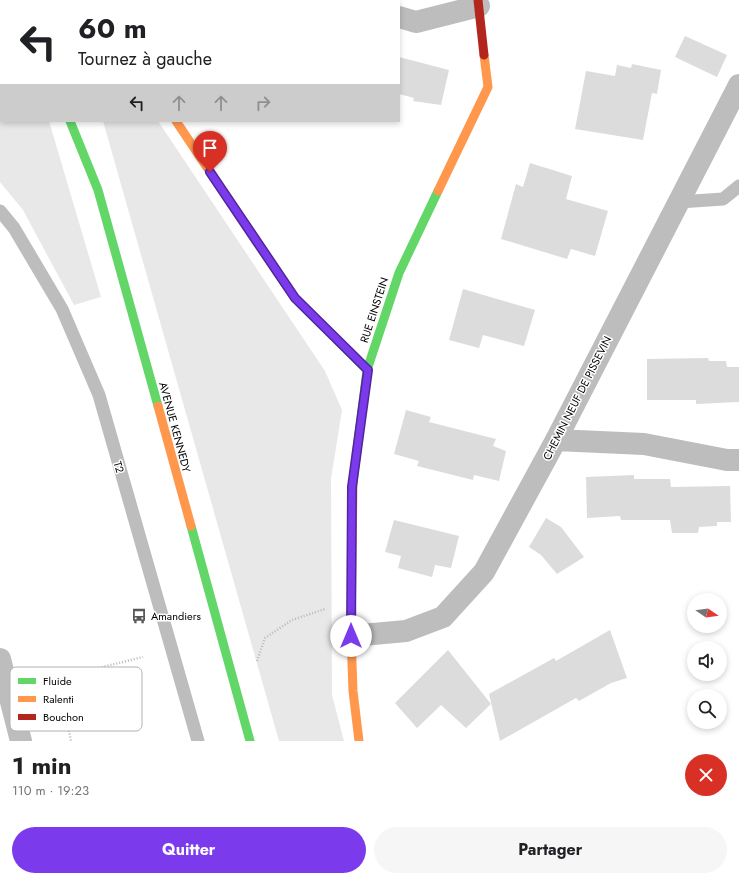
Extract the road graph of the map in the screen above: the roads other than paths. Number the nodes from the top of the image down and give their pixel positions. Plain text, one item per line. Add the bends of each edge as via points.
1 (479, 3) edge
2 (400, 17) edge
3 (739, 85) edge
4 (70, 122) edge
5 (177, 122) edge
6 (739, 186) edge
7 (679, 202) junction
8 (0, 211) edge
9 (368, 370) junction
10 (556, 440) junction
11 (739, 460) edge
12 (351, 636) junction
13 (0, 659) edge
14 (10, 698) edge
15 (18, 731) edge
16 (21, 741) edge
17 (198, 741) edge
18 (250, 741) edge
19 (359, 741) edge

1 - 2 street via 416,22
1 - 9 main road, RUE EINSTEIN via 488,87 399,273
3 - 7 street, CHEMIN NEUF DE PISSEVIN
4 - 18 main road, AVENUE KENNEDY via 98,190
5 - 9 main road via 295,298
6 - 7 lane via 723,199
7 - 10 street, CHEMIN NEUF DE PISSEVIN
8 - 17 lane, T2 via 14,228 62,309 99,395
9 - 12 main road, RUE EINSTEIN via 352,487
10 - 11 street via 644,444
10 - 12 street, CHEMIN NEUF DE PISSEVIN via 484,572 443,617 406,631
12 - 19 main road, RUE EINSTEIN via 353,691
13 - 14 street
15 - 16 street

